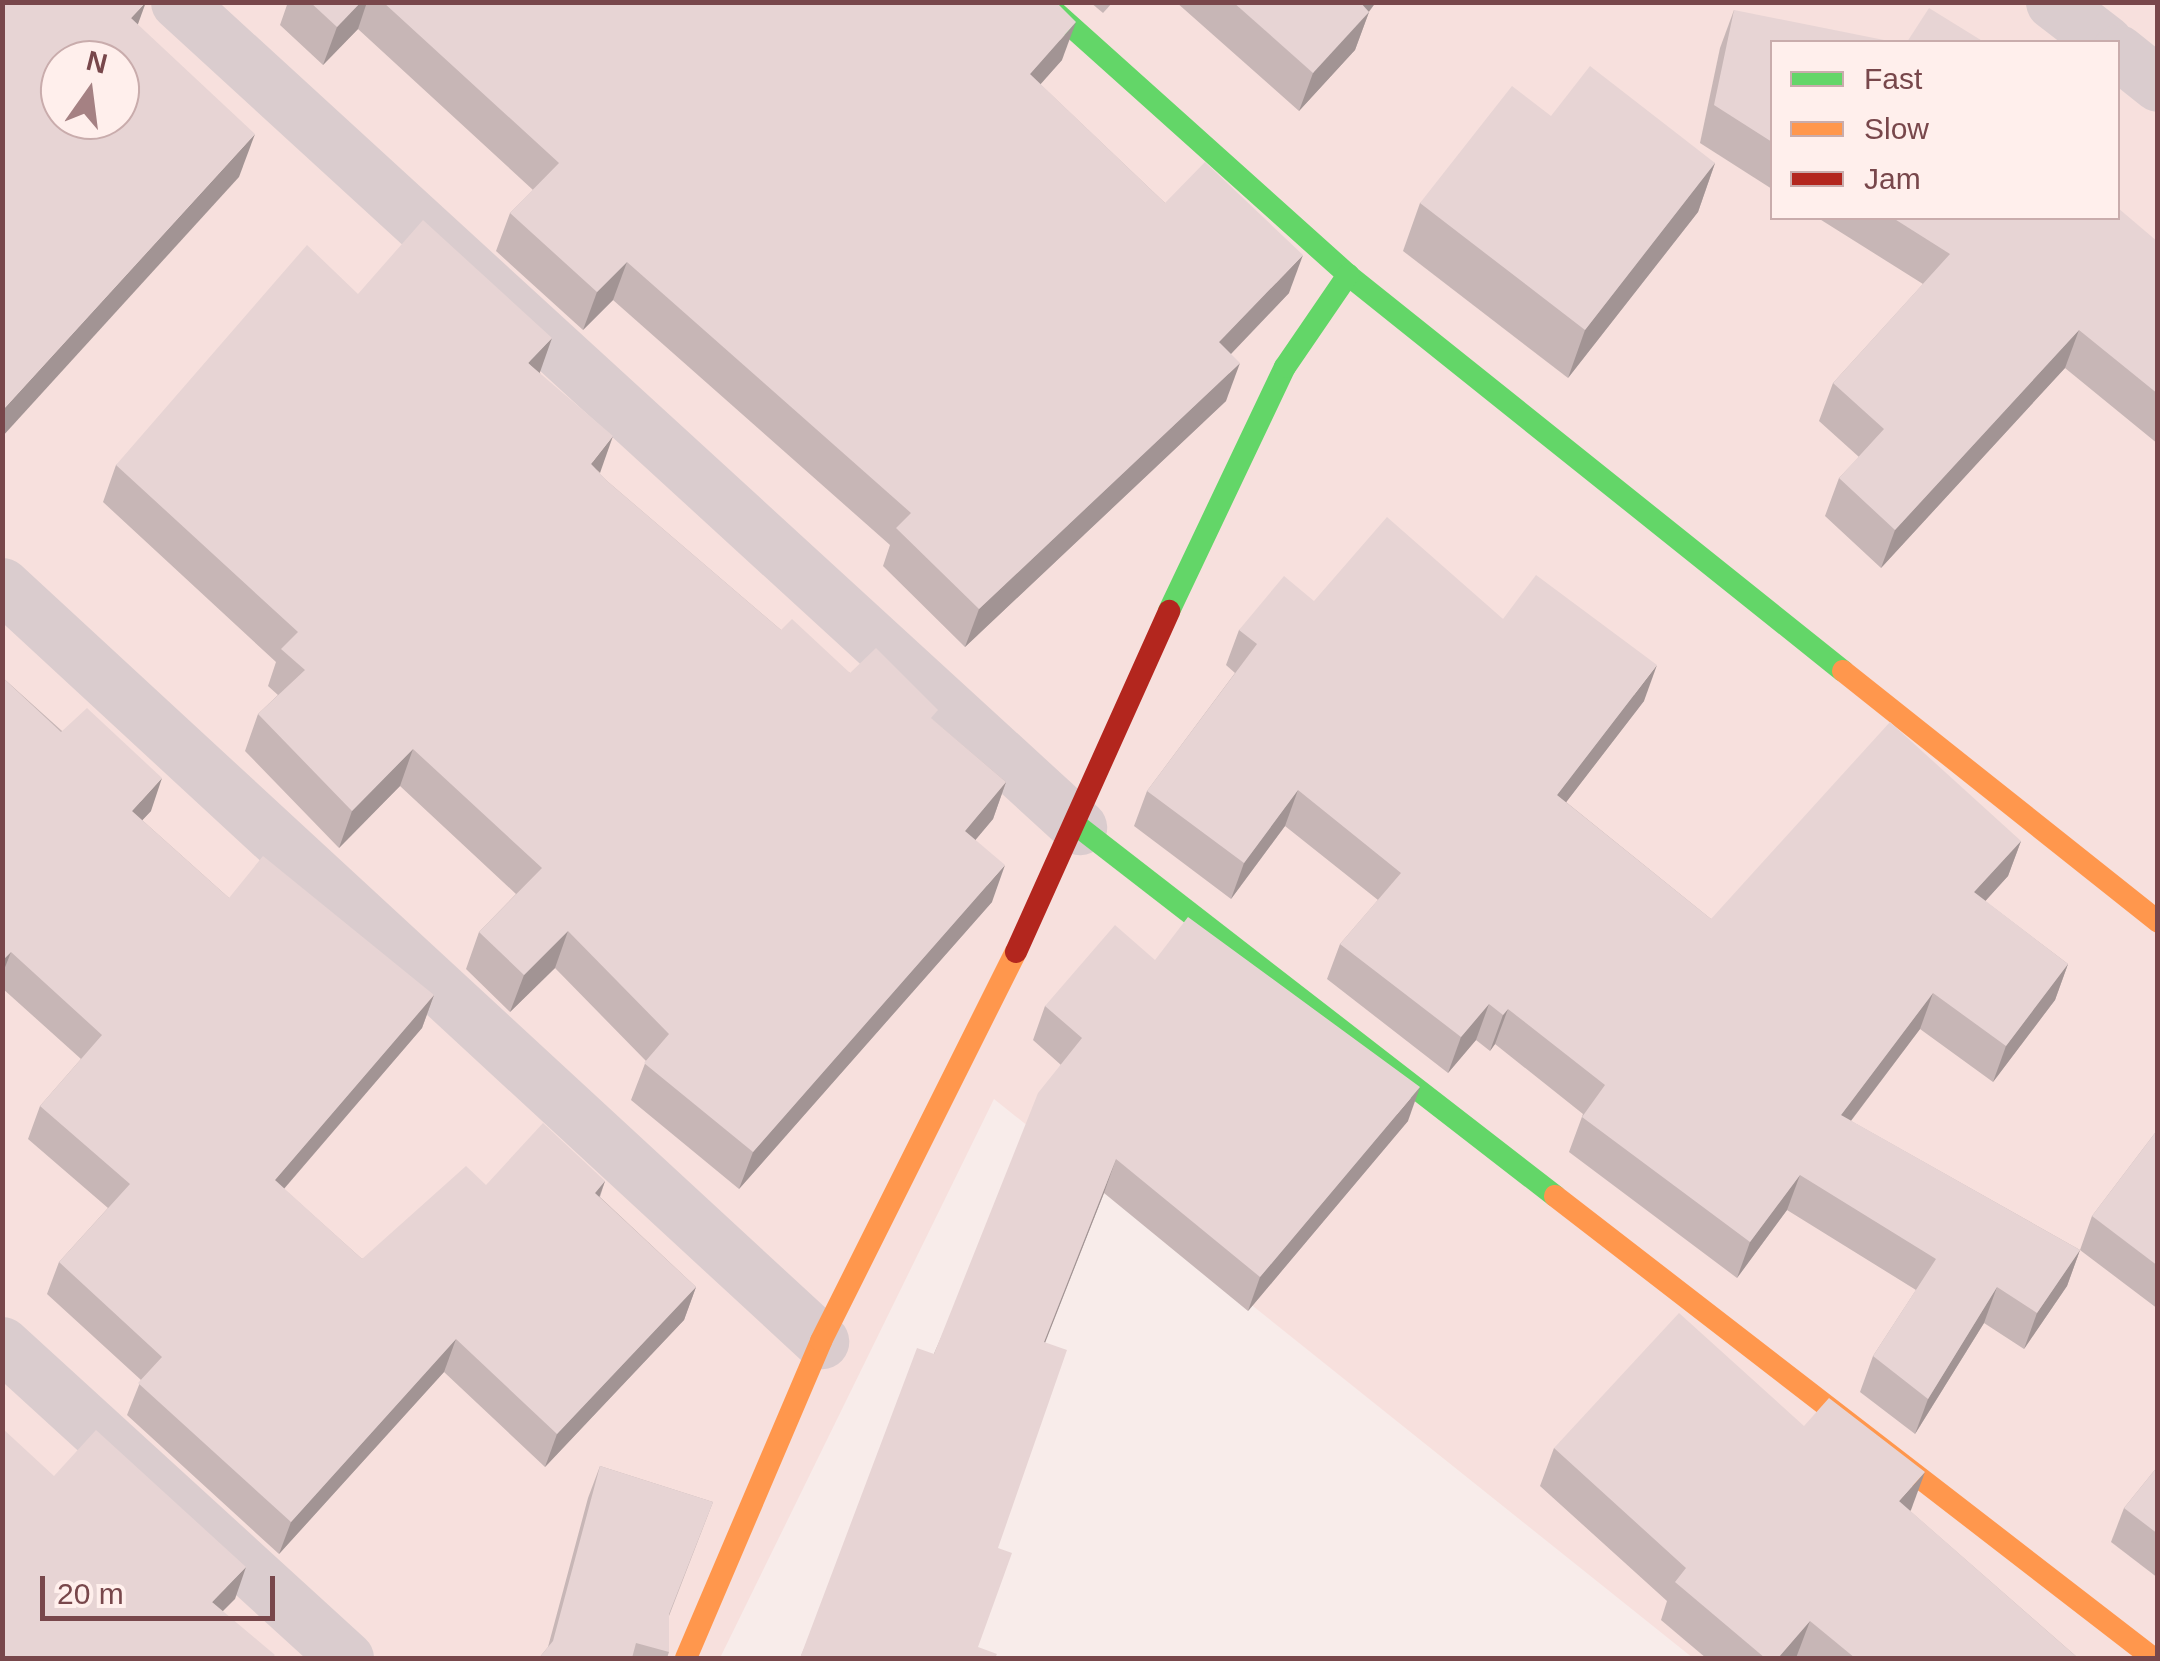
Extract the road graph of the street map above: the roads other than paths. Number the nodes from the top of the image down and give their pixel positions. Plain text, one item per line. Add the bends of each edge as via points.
1 (178, 2) edge
2 (1044, 2) edge
3 (2053, 2) edge
4 (2102, 40) edge
5 (2120, 54) edge
6 (2158, 84) edge
7 (1348, 275) junction
8 (2, 584) edge
9 (1079, 828) junction
10 (2158, 922) edge
11 (821, 1341) junction
12 (2, 1344) edge
13 (346, 1658) edge
14 (686, 1658) edge
15 (2153, 1658) edge

1 - 9 street
2 - 7 street
3 - 4 street
5 - 6 street
7 - 9 street via 1285,367 1216,499
7 - 10 street
8 - 11 street
9 - 11 street
9 - 15 street
11 - 14 street
12 - 13 street

